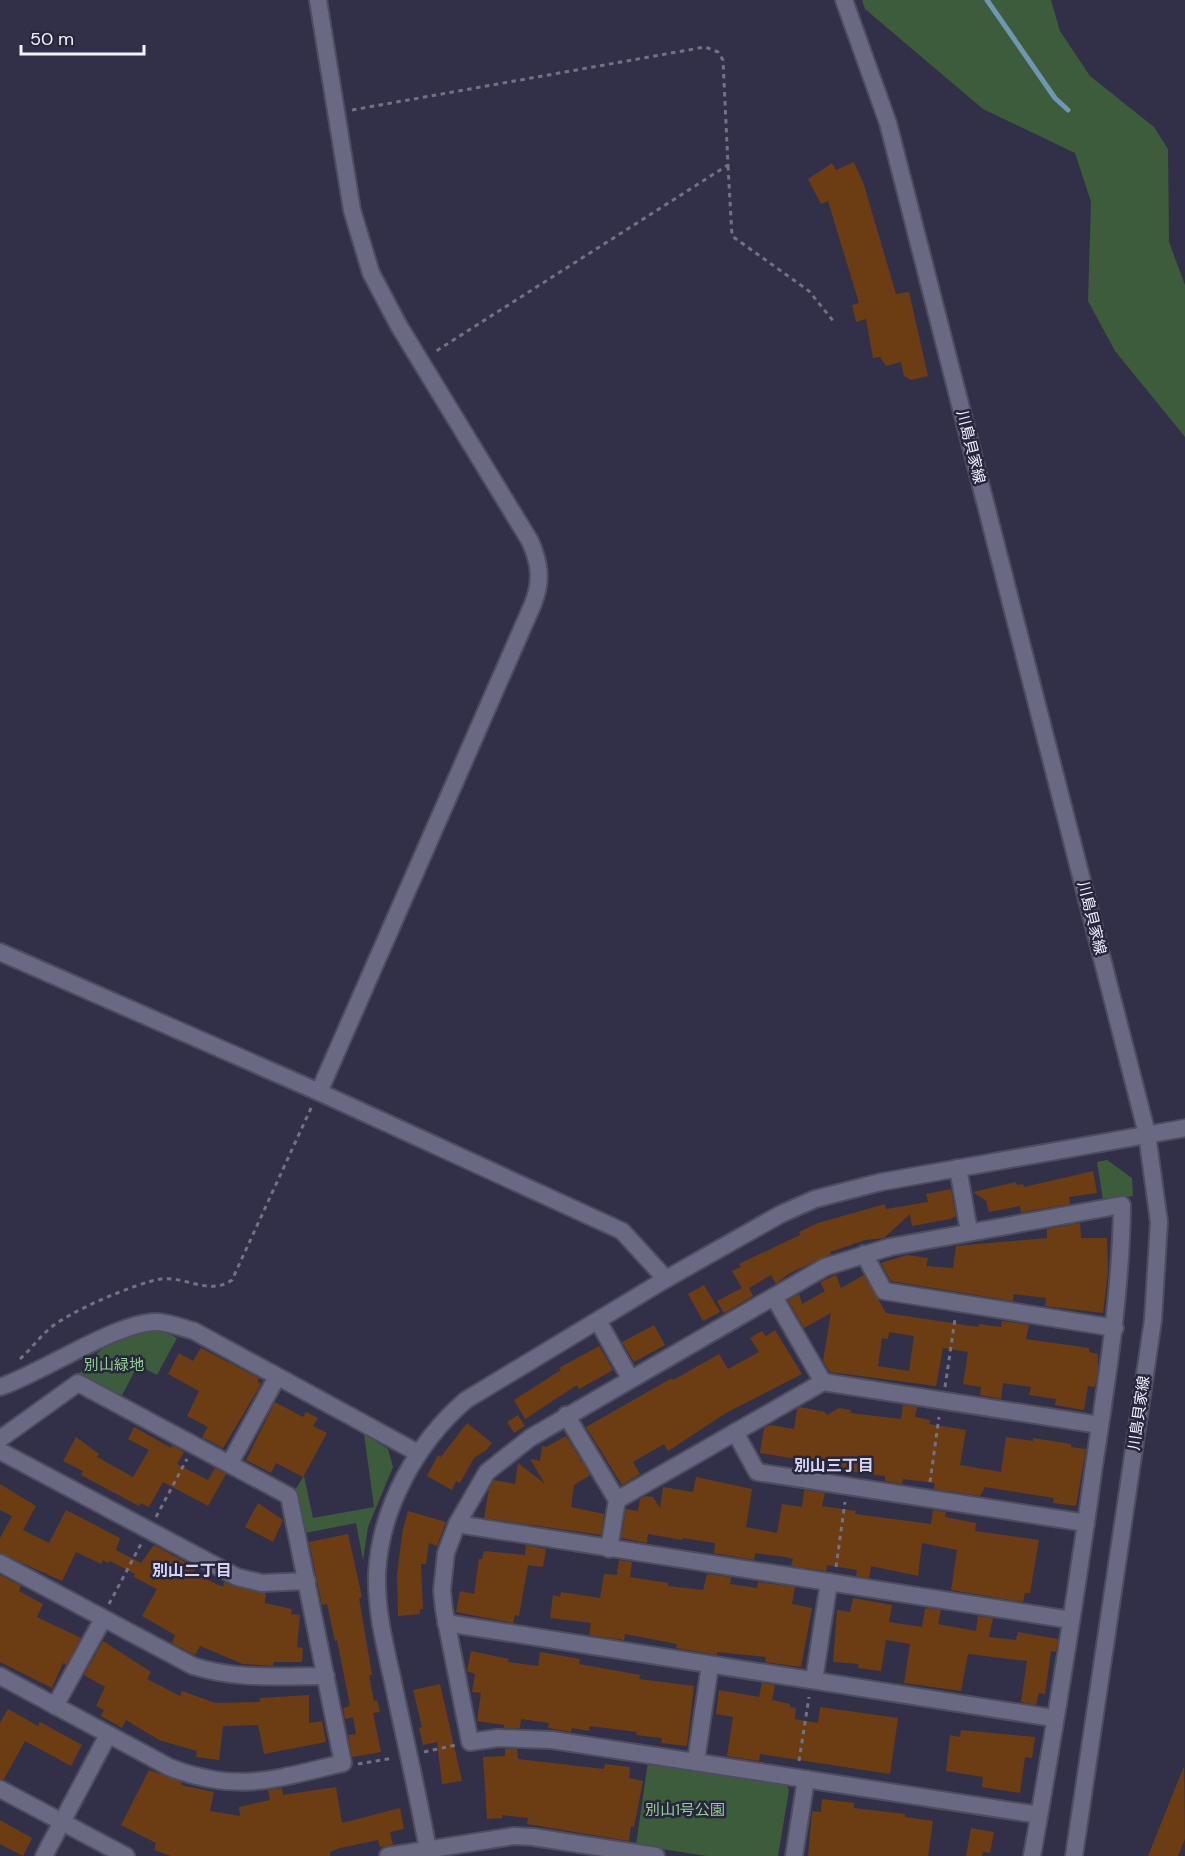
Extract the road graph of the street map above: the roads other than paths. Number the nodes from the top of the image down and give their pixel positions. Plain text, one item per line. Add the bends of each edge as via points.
1 (318, 0) edge
2 (844, 0) edge
3 (0, 952) edge
4 (319, 1092) junction
5 (1185, 1128) edge
6 (1147, 1134) junction
7 (958, 1168) junction
8 (969, 1231) junction
9 (864, 1254) junction
10 (666, 1279) junction
11 (774, 1296) junction
12 (598, 1322) junction
13 (1115, 1328) junction
14 (277, 1377) junction
15 (630, 1378) junction
16 (822, 1382) junction
17 (0, 1387) edge
18 (566, 1415) junction
19 (1100, 1425) junction
20 (735, 1432) junction
21 (0, 1439) edge
22 (0, 1450) edge
23 (418, 1453) junction
24 (230, 1463) junction
25 (617, 1500) junction
26 (1086, 1523) junction
27 (457, 1524) junction
28 (609, 1549) junction
29 (0, 1563) edge
30 (307, 1581) junction
31 (831, 1583) junction
32 (102, 1619) junction
33 (1071, 1620) junction
34 (446, 1623) junction
35 (710, 1665) junction
36 (0, 1676) edge
37 (326, 1676) junction
38 (813, 1680) junction
39 (55, 1706) junction
40 (1053, 1718) junction
41 (108, 1735) junction
42 (696, 1761) junction
43 (801, 1779) junction
44 (0, 1789) edge
45 (1039, 1815) junction
46 (61, 1822) junction
47 (428, 1852) edge
48 (44, 1856) edge
49 (126, 1856) edge
50 (388, 1856) edge
51 (656, 1856) edge
52 (794, 1856) edge
53 (1032, 1856) edge
54 (1074, 1856) edge

1 - 4 street via 361,245 381,292 530,541 540,577 528,615
2 - 6 street, 川島貝家線 via 888,123
3 - 4 street
4 - 10 street via 622,1231
5 - 6 street
6 - 7 street
6 - 54 street, 川島貝家線 via 1159,1222 1153,1320
7 - 8 street
7 - 10 street via 814,1199
8 - 9 street
8 - 13 street via 1122,1205
9 - 11 street via 825,1268
9 - 13 street via 884,1291
10 - 12 street
11 - 15 street
11 - 16 street
12 - 15 street
12 - 23 street via 466,1400 440,1424
13 - 19 street
14 - 17 street via 194,1331 157,1322 127,1327
14 - 23 street
14 - 24 street
15 - 18 street
16 - 19 street
16 - 20 street
18 - 25 street
18 - 27 street via 487,1472
19 - 26 street
20 - 25 street
20 - 26 street via 757,1472
21 - 24 street via 78,1383
22 - 30 street via 237,1577 262,1583
23 - 47 street via 386,1523 377,1589
24 - 30 street via 290,1496
25 - 28 street
26 - 33 street
27 - 28 street
27 - 34 street via 444,1563
28 - 31 street
29 - 32 street
30 - 37 street
31 - 33 street
31 - 38 street
32 - 37 street via 193,1666 224,1675
32 - 39 street
33 - 40 street
34 - 35 street
34 - 42 street via 470,1742 498,1738 552,1740
35 - 38 street
35 - 42 street
36 - 39 street
37 - 41 street via 351,1764 260,1781 215,1782 169,1767
38 - 40 street
39 - 41 street
40 - 45 street
41 - 46 street
42 - 43 street
43 - 45 street
43 - 52 street
44 - 46 street
45 - 53 street
46 - 48 street
46 - 49 street
47 - 50 street
47 - 51 street via 498,1837 533,1837

